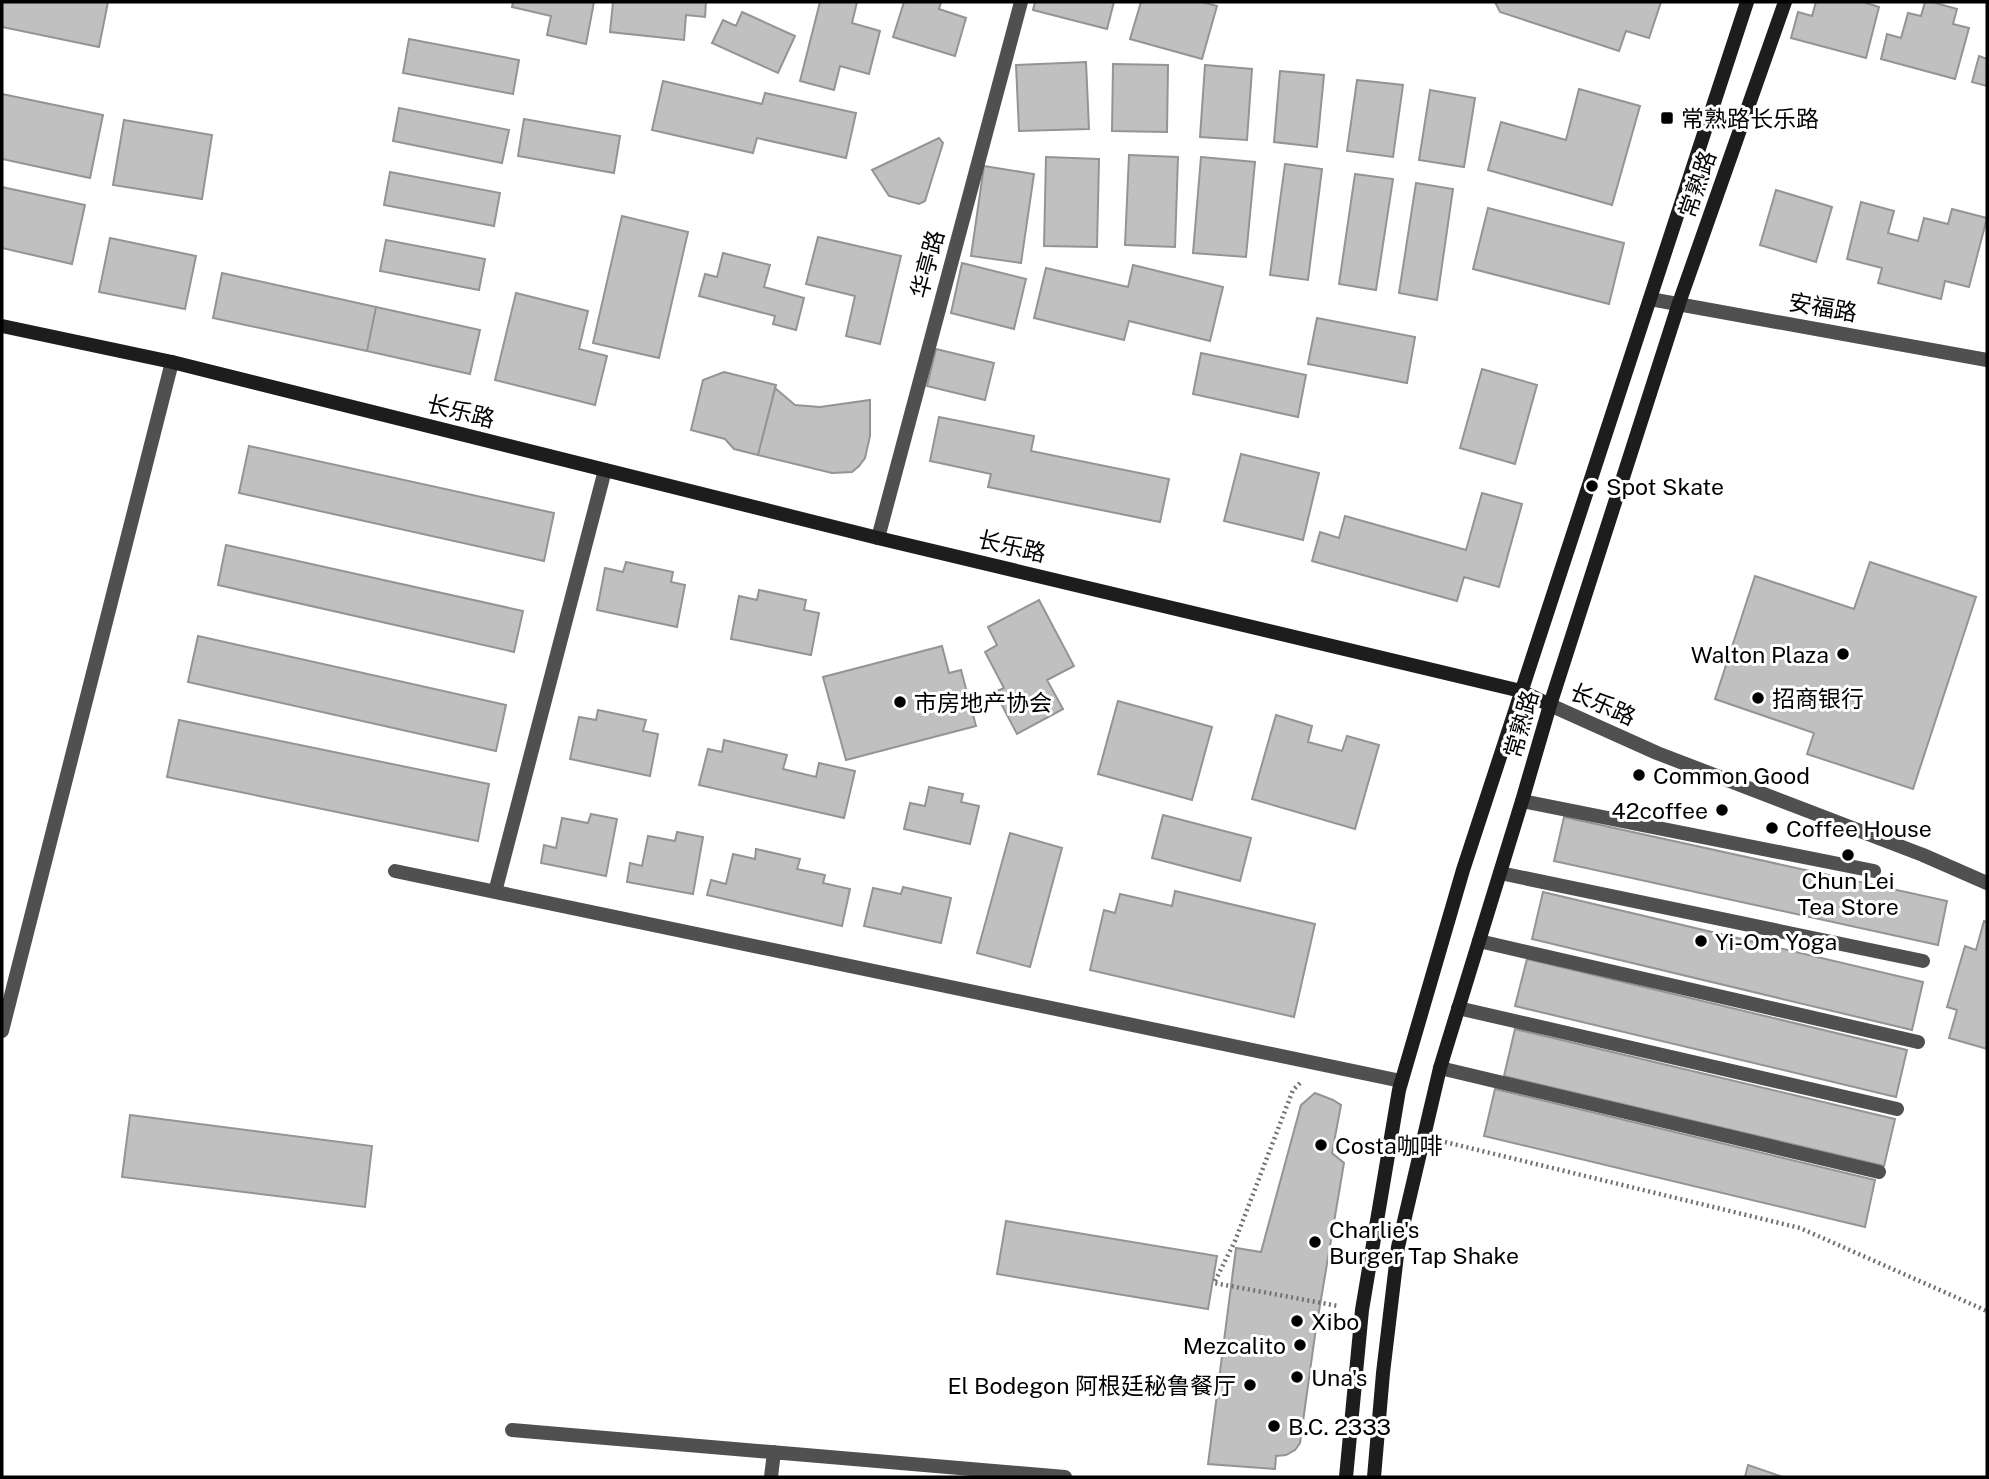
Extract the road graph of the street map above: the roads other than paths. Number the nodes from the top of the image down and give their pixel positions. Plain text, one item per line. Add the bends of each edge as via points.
1 (1021, 2) edge
2 (1747, 2) edge
3 (1785, 2) edge
4 (1650, 299) junction
5 (1679, 303) junction
6 (2, 326) edge
7 (1987, 360) edge
8 (172, 362) junction
9 (605, 470) junction
10 (878, 538) junction
11 (1521, 691) junction
12 (1550, 705) junction
13 (1522, 801) junction
14 (395, 871) dead end
15 (1874, 871) dead end
16 (1500, 873) junction
17 (1987, 883) edge
18 (495, 892) junction
19 (1479, 941) junction
20 (1923, 961) dead end
21 (1458, 1008) junction
22 (2, 1031) edge
23 (1918, 1042) dead end
24 (1440, 1068) junction
25 (1401, 1081) junction
26 (1897, 1109) dead end
27 (1879, 1172) dead end
28 (512, 1430) dead end
29 (774, 1452) junction
30 (771, 1477) edge
31 (1065, 1477) edge
32 (1346, 1477) edge
33 (1374, 1477) edge

1 - 10 street, 华亭路
2 - 4 main road, 常熟路
3 - 5 main road, 常熟路
4 - 5 street, 安福路
4 - 11 main road, 常熟路
5 - 7 street, 安福路
5 - 12 main road, 常熟路
6 - 8 main road, 长乐路
8 - 9 main road, 长乐路
8 - 22 street
9 - 10 main road, 长乐路
9 - 18 street
10 - 11 main road, 长乐路
11 - 12 main road, 长乐路
11 - 25 main road, 常熟路
12 - 13 main road, 常熟路
12 - 17 street, 长乐路 via 1657,753
13 - 15 street
13 - 16 main road, 常熟路
14 - 18 street
16 - 19 main road, 常熟路
16 - 20 street
18 - 25 street
19 - 21 main road, 常熟路
19 - 23 street
21 - 24 main road, 常熟路
21 - 26 street
24 - 27 street
24 - 33 main road, 常熟路 via 1398,1247
25 - 32 main road, 常熟路 via 1362,1310
28 - 29 street
29 - 30 street
29 - 31 street

